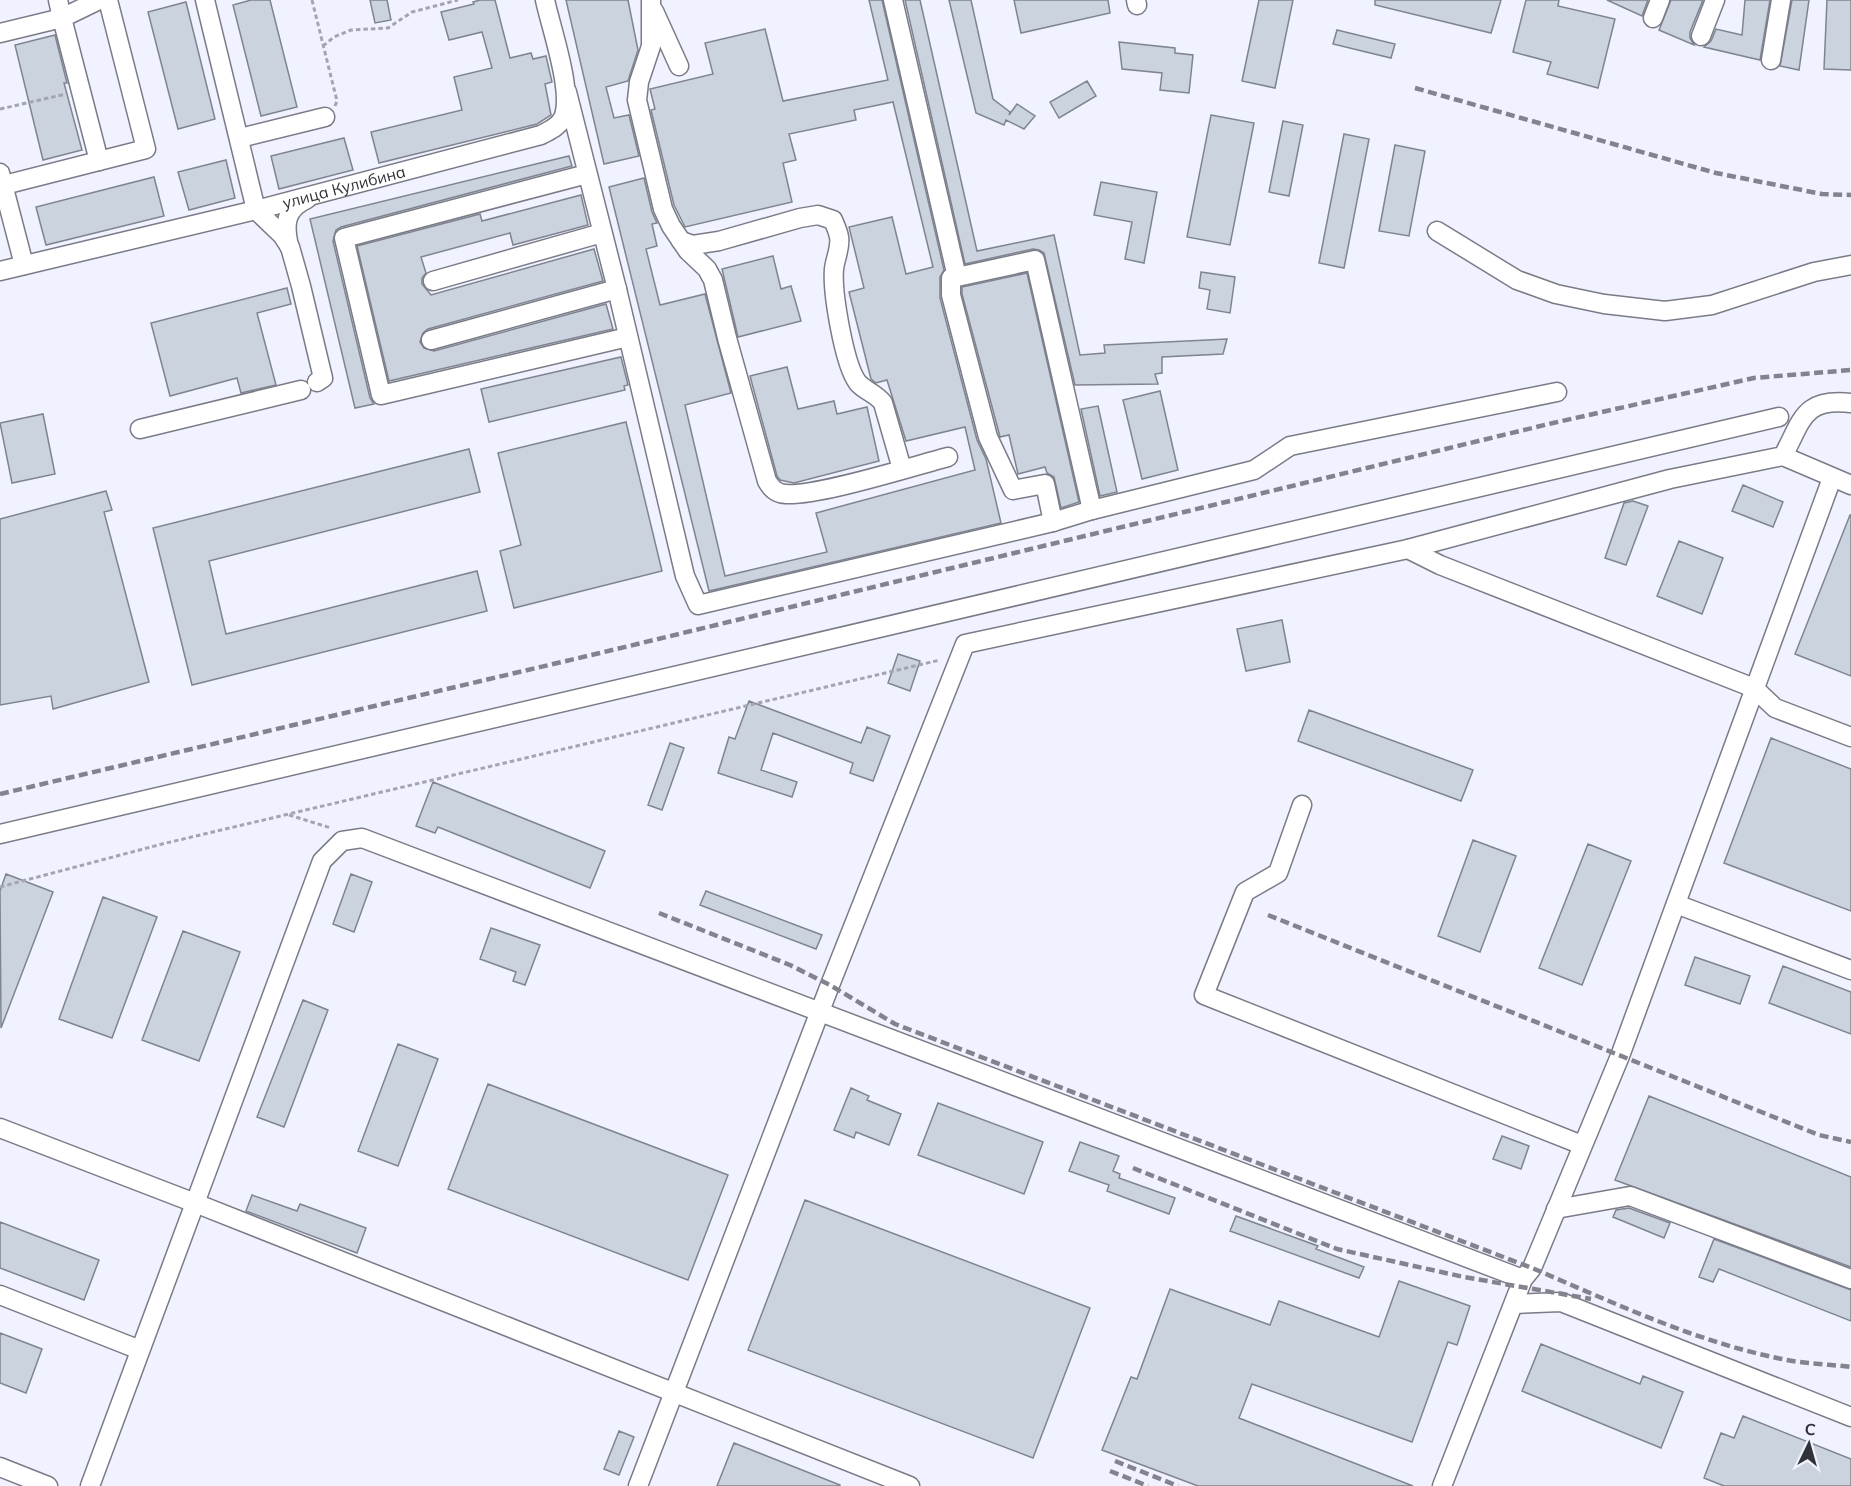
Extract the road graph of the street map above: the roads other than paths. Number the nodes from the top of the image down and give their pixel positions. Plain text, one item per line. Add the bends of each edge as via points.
1 (58, 0) edge
2 (99, 0) edge
3 (108, 0) edge
4 (205, 0) edge
5 (545, 0) edge
6 (893, 0) edge
7 (1660, 0) edge
8 (1714, 0) edge
9 (1780, 0) edge
10 (651, 2) edge
11 (62, 18) junction
12 (1653, 18) dead end
13 (0, 33) edge
14 (1701, 36) dead end
15 (1771, 60) dead end
16 (679, 66) dead end
17 (567, 92) junction
18 (326, 117) road end
19 (240, 138) junction
20 (99, 161) junction
21 (587, 174) junction
22 (1, 182) edge
23 (322, 193) junction
24 (256, 210) junction
25 (1437, 231) dead end
26 (602, 233) junction
27 (681, 241) junction
28 (290, 248) junction
29 (24, 265) junction
30 (1851, 265) edge
31 (0, 271) edge
32 (957, 277) junction
33 (433, 281) dead end
34 (617, 288) junction
35 (628, 337) junction
36 (431, 340) dead end
37 (1557, 392) dead end
38 (1851, 403) edge
39 (1779, 417) dead end
40 (140, 429) dead end
41 (1783, 456) junction
42 (948, 457) dead end
43 (902, 469) junction
44 (1832, 478) junction
45 (1851, 485) edge
46 (1092, 510) junction
47 (1053, 522) junction
48 (1408, 549) junction
49 (1754, 688) junction
50 (1851, 737) edge
51 (1302, 805) dead end
52 (0, 834) edge
53 (1676, 904) junction
54 (1851, 970) edge
55 (822, 1012) junction
56 (0, 1128) edge
57 (1582, 1145) junction
58 (195, 1203) junction
59 (1556, 1209) junction
60 (1523, 1279) junction
61 (1851, 1279) edge
62 (0, 1295) edge
63 (1514, 1304) junction
64 (140, 1350) junction
65 (674, 1392) junction
66 (1851, 1417) edge
67 (0, 1467) edge
68 (48, 1486) edge
69 (90, 1486) edge
70 (638, 1486) edge
71 (909, 1486) edge
72 (1442, 1486) edge

1 - 11 street
2 - 11 street
3 - 20 street via 146,149
4 - 19 street
5 - 17 street, улица Кулибина
6 - 32 street
7 - 12 street
8 - 14 street
9 - 15 street
10 - 16 street
10 - 27 street via 651,46 637,100 663,209
11 - 13 street
11 - 20 street
17 - 21 street
17 - 23 street, улица Кулибина via 562,120 541,135
18 - 19 street
19 - 24 street
20 - 22 street
21 - 26 street
21 - 35 street via 344,238 381,395
22 - 29 street
23 - 24 street, улица Кулибина
23 - 28 street via 300,202 289,212 286,228
24 - 28 street
24 - 29 street, улица Кулибина
25 - 30 street via 1517,280 1547,291 1665,312 1712,305 1814,272
26 - 33 street
26 - 34 street
27 - 43 street via 713,280 772,488 780,494 794,494
27 - 43 street via 693,245 719,242 800,218 818,215 833,219 840,238 834,290 845,349 858,384 884,403
28 - 40 street via 323,378 309,386
29 - 31 street, улица Кулибина
32 - 46 street via 1035,260
32 - 47 street via 951,278 951,295 992,446 1013,490 1045,484
34 - 35 street
34 - 36 street
35 - 47 street via 685,576 698,605
37 - 46 street via 1290,446 1254,470
38 - 41 street via 1815,405
39 - 52 street
41 - 44 street
41 - 48 street via 1670,479
42 - 43 street
44 - 45 street
44 - 49 street
46 - 47 street
48 - 49 street
48 - 55 street via 965,644
49 - 50 street via 1775,708
49 - 53 street
51 - 57 street via 1278,873 1245,892 1204,995
53 - 54 street
53 - 57 street via 1620,1056
55 - 58 street via 362,837 342,841 322,861
55 - 60 street
55 - 65 street
56 - 58 street
57 - 59 street
58 - 64 street
58 - 65 street
59 - 60 street via 1532,1268
59 - 61 street via 1630,1196
60 - 63 street
62 - 64 street
63 - 66 street via 1561,1302
63 - 72 street
64 - 69 street
65 - 70 street
65 - 71 street
67 - 68 street

